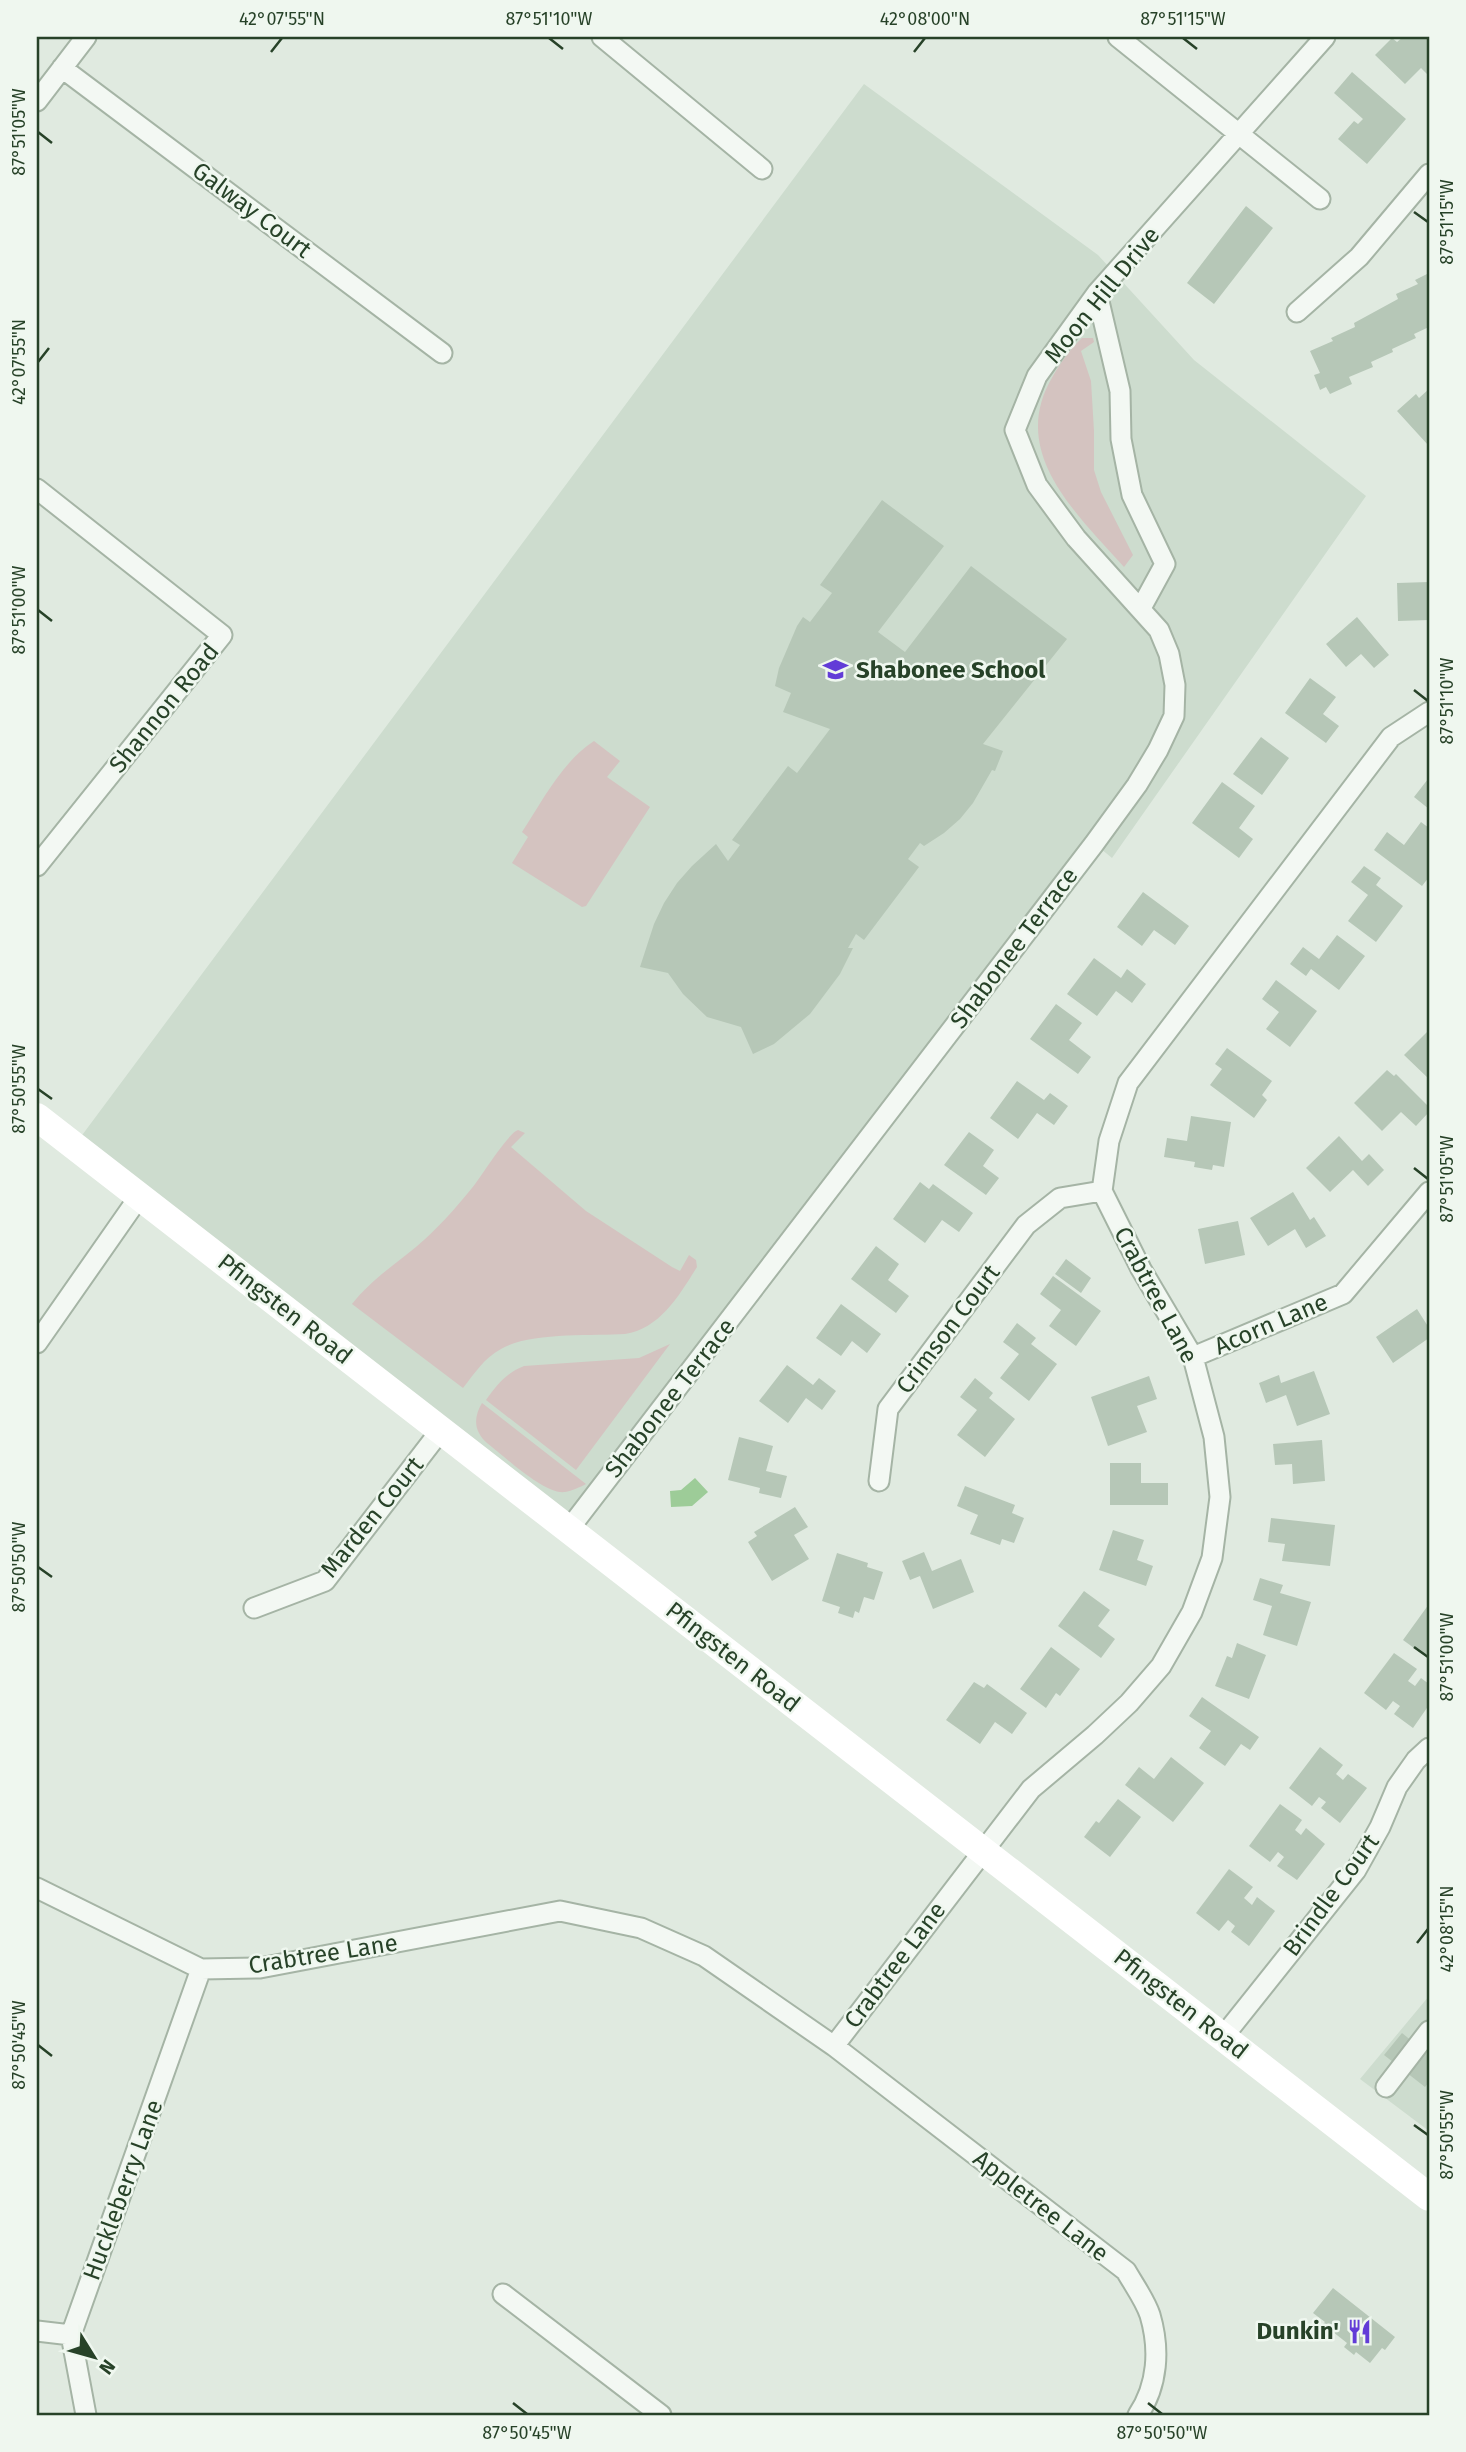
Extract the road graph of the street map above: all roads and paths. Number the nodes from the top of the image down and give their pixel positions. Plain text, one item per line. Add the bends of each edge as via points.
1 (86, 37) edge
2 (602, 37) edge
3 (1118, 37) edge
4 (1325, 37) edge
5 (62, 68) junction
6 (37, 101) edge
7 (1240, 133) junction
8 (762, 169) dead end
9 (1429, 174) edge
10 (1320, 199) dead end
11 (1097, 293) junction
12 (1297, 312) dead end
13 (442, 353) dead end
14 (37, 489) edge
15 (1141, 608) junction
16 (1429, 712) edge
17 (37, 866) edge
18 (37, 1117) edge
19 (1102, 1191) junction
20 (1429, 1192) edge
21 (139, 1197) junction
22 (37, 1343) edge
23 (1193, 1357) junction
24 (441, 1430) junction
25 (879, 1481) dead end
26 (569, 1529) junction
27 (254, 1608) dead end
28 (1429, 1748) edge
29 (982, 1850) junction
30 (37, 1888) edge
31 (201, 1969) junction
32 (1429, 2031) edge
33 (1223, 2037) junction
34 (834, 2046) junction
35 (1387, 2087) dead end
36 (1429, 2197) edge
37 (503, 2294) dead end
38 (37, 2331) edge
39 (72, 2335) junction
40 (86, 2415) edge
41 (662, 2415) edge
42 (1138, 2415) edge

1 - 5 street
2 - 8 street
3 - 7 street
4 - 7 street, Moon Hill Drive
5 - 6 street
5 - 13 street, Galway Court
7 - 10 street
7 - 11 street, Moon Hill Drive
9 - 12 street via 1359,257
11 - 15 street via 1120,391 1121,439 1132,495 1165,564
11 - 15 street, Moon Hill Drive via 1037,376 1015,430 1037,485 1076,538
14 - 17 street, Shannon Road via 222,635
15 - 26 street, Shabonee Terrace via 1159,630 1175,685 1174,716 1137,785
16 - 19 street via 1391,737 1128,1083 1109,1140
18 - 21 main road, Pfingsten Road
19 - 23 street, Crabtree Lane
19 - 25 street, Crimson Court via 1060,1198 1026,1225 888,1409
20 - 23 street, Acorn Lane via 1343,1294
21 - 22 street
21 - 24 main road, Pfingsten Road
23 - 29 street, Crabtree Lane via 1214,1437 1220,1497 1212,1558 1192,1612 1161,1666 1129,1703 1031,1789
24 - 26 main road, Pfingsten Road
24 - 27 street, Marden Court via 325,1581
26 - 29 main road, Pfingsten Road
28 - 33 street, Brindle Court via 1397,1787 1356,1870
29 - 33 main road, Pfingsten Road
29 - 34 street, Crabtree Lane
30 - 31 street, Crabtree Lane
31 - 34 street, Crabtree Lane via 260,1968 560,1911 641,1928 704,1956
31 - 39 street, Huckleberry Lane
32 - 35 street
33 - 36 main road, Pfingsten Road
34 - 42 street, Appletree Lane via 1126,2271 1149,2314 1158,2361 1147,2402
37 - 41 street
38 - 39 street
39 - 40 street, Huckleberry Lane

